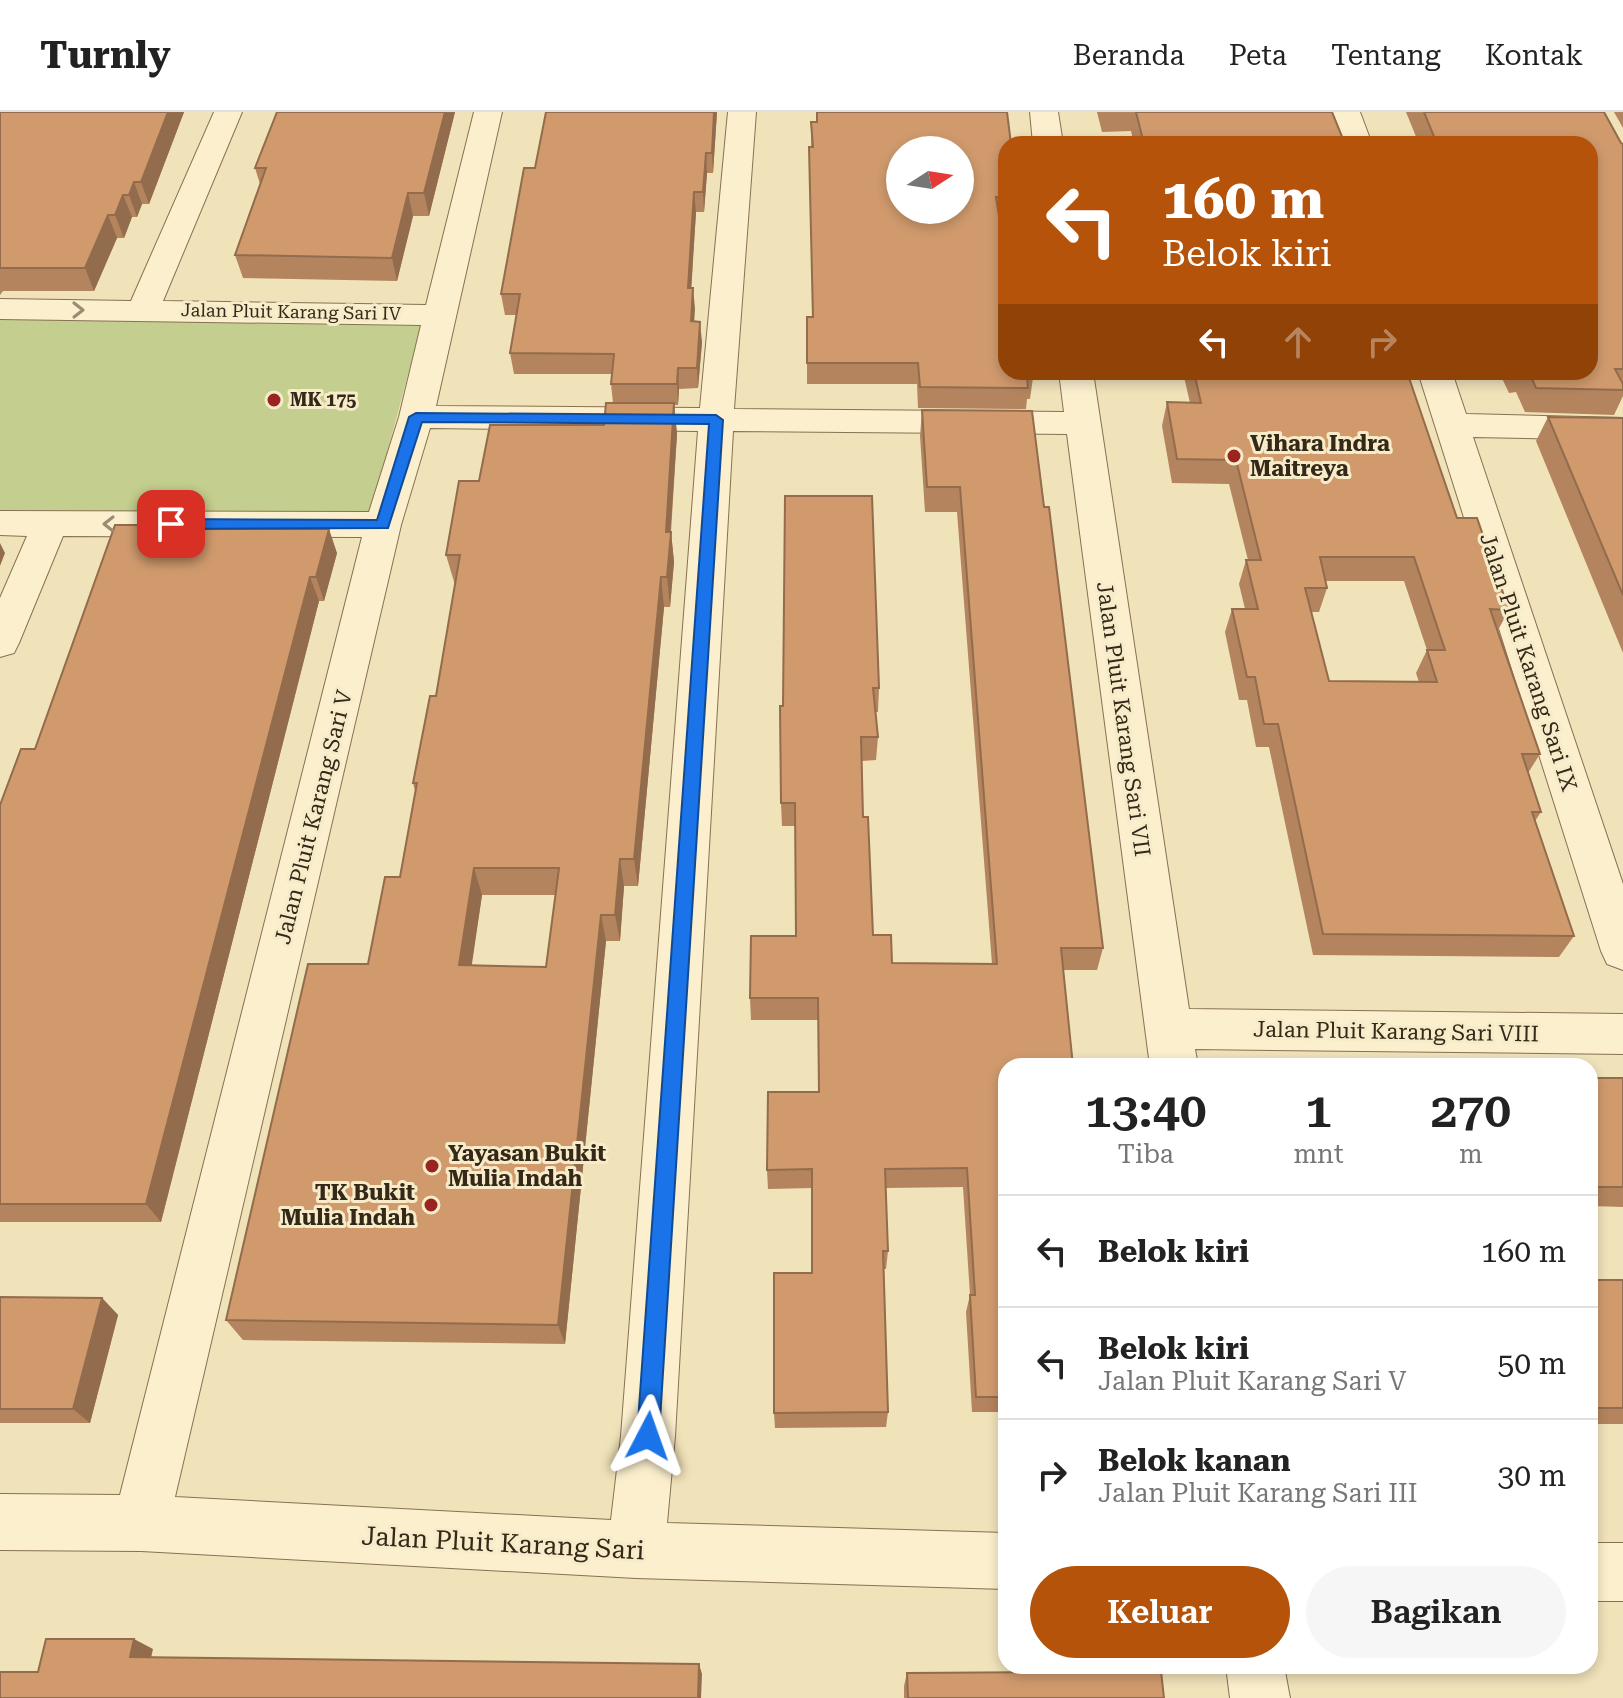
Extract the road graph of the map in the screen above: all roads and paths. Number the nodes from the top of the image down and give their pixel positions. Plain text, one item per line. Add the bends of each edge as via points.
1 (228, 112) edge
2 (488, 112) edge
3 (742, 112) edge
4 (1044, 112) edge
5 (1346, 112) edge
6 (1047, 136) edge
7 (1354, 136) edge
8 (0, 309) edge
9 (143, 310) junction
10 (439, 315) junction
11 (1077, 380) edge
12 (1438, 380) edge
13 (416, 417) junction
14 (716, 420) junction
15 (1082, 423) junction
16 (1453, 425) junction
17 (1623, 429) edge
18 (0, 523) edge
19 (50, 524) junction
20 (383, 525) junction
21 (0, 643) edge
22 (1623, 951) edge
23 (1623, 1034) edge
24 (1171, 1047) edge
25 (0, 1522) edge
26 (141, 1523) junction
27 (636, 1550) junction
28 (998, 1561) edge
29 (1598, 1572) edge
30 (1623, 1572) edge
31 (1256, 1674) edge
32 (1260, 1698) edge

1 - 9 street, Jalan Pluit Karang Sari IV
2 - 10 street, Jalan Pluit Karang Sari V
3 - 14 street
4 - 6 street
5 - 7 street
8 -> 9 street, Jalan Pluit Karang Sari IV
9 - 10 street, Jalan Pluit Karang Sari IV
10 - 13 street, Jalan Pluit Karang Sari V
11 - 15 street, Jalan Pluit Karang Sari VII
12 - 16 street, Jalan Pluit Karang Sari IX
13 - 14 street
13 - 20 street, Jalan Pluit Karang Sari V
14 - 15 street
14 - 27 street
15 - 24 street, Jalan Pluit Karang Sari VII
16 - 17 street
16 - 22 street, Jalan Pluit Karang Sari IX
18 - 19 street
20 -> 19 street
19 - 21 street
20 - 26 street, Jalan Pluit Karang Sari V
23 - 24 street, Jalan Pluit Karang Sari VIII
25 - 26 street, Jalan Pluit Karang Sari
26 - 27 street, Jalan Pluit Karang Sari
27 - 28 street, Jalan Pluit Karang Sari
29 - 30 street
31 - 32 street

